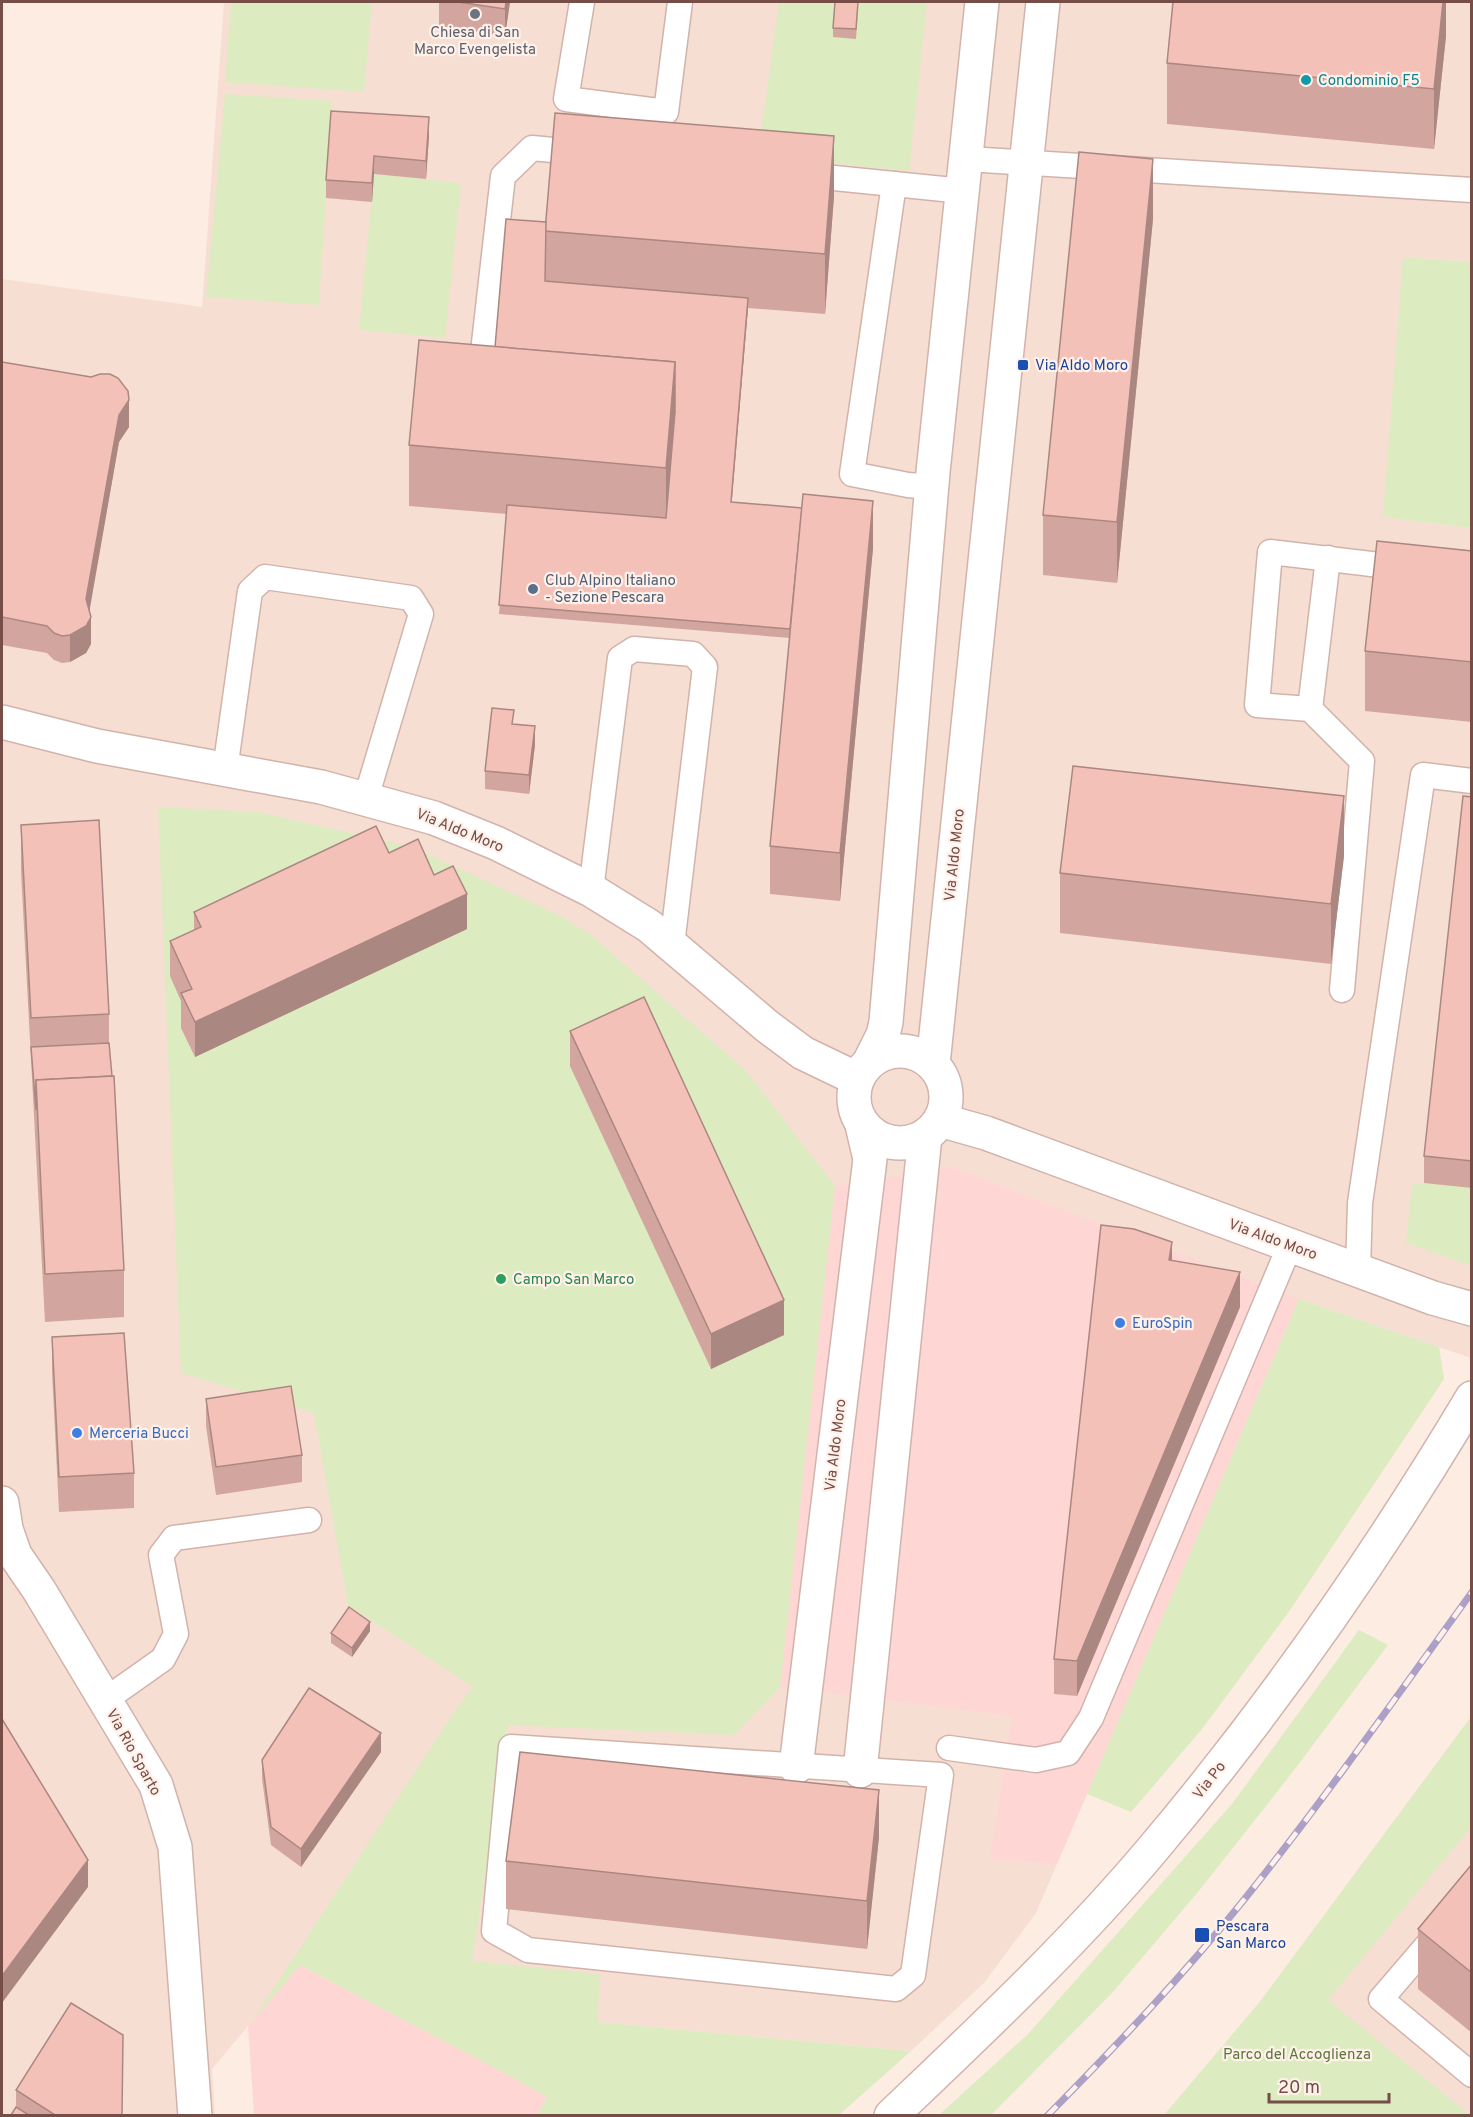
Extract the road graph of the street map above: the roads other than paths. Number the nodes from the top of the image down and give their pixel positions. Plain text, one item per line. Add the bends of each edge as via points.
1 (582, 2) edge
2 (680, 2) edge
3 (982, 2) edge
4 (1043, 2) edge
5 (602, 155) edge
6 (967, 159) junction
7 (1026, 163) junction
8 (777, 172) edge
9 (894, 184) junction
10 (1472, 190) edge
11 (963, 191) junction
12 (480, 381) edge
13 (932, 487) junction
14 (1328, 558) junction
15 (1472, 576) edge
16 (1310, 709) junction
17 (2, 722) edge
18 (225, 770) junction
19 (1472, 781) edge
20 (366, 798) junction
21 (591, 890) junction
22 (672, 945) junction
23 (1342, 990) dead end
24 (933, 1064) junction
25 (864, 1069) junction
26 (862, 1125) junction
27 (932, 1128) junction
28 (1290, 1245) junction
29 (1358, 1270) junction
30 (1472, 1309) edge
31 (1472, 1398) edge
32 (2, 1503) edge
33 (309, 1520) dead end
34 (8, 1558) edge
35 (105, 1700) junction
36 (949, 1748) dead end
37 (796, 1767) junction
38 (860, 1772) junction
39 (1472, 1893) edge
40 (1472, 2074) edge
41 (195, 2115) edge
42 (891, 2115) edge

1 - 2 lane via 566,99 666,112
3 - 6 street
4 - 7 street, Via Aldo Moro
5 - 12 lane via 532,148 503,176
6 - 7 lane
6 - 11 street
7 - 10 lane
7 - 24 street, Via Aldo Moro
8 - 9 lane
9 - 11 lane
9 - 13 lane via 852,474
11 - 13 street
13 - 25 street via 886,1022
14 - 15 lane
14 - 16 lane
14 - 16 lane via 1270,552 1257,705
16 - 23 lane via 1362,761
17 - 18 street, Via Aldo Moro via 97,746
18 - 20 street, Via Aldo Moro
18 - 20 lane via 250,591 257,584 265,577 411,598 421,614
19 - 29 lane via 1423,775 1360,1203
20 - 21 street, Via Aldo Moro via 434,818
21 - 22 street, Via Aldo Moro
21 - 22 lane via 620,658 634,649 693,654 705,667
22 - 25 street, Via Aldo Moro via 804,1053
24 - 25 street via 923,1056 897,1050 883,1053
24 - 27 street via 946,1091 945,1106
25 - 26 street via 853,1094
26 - 27 street via 885,1141 898,1143 912,1141
26 - 37 street, Via Aldo Moro via 870,1159
27 - 28 street, Via Aldo Moro via 996,1137
27 - 38 street
28 - 29 street, Via Aldo Moro
28 - 36 lane via 1091,1718 1068,1753 1036,1760
29 - 30 street, Via Aldo Moro
31 - 42 street, Via Po via 1398,1520 1331,1616 1249,1730 1152,1852 1014,1998
32 - 34 street, Via Rio Sparto
33 - 35 lane via 174,1538 161,1555 176,1634 163,1659
34 - 35 street, Via Rio Sparto via 39,1590
35 - 41 street, Via Rio Sparto via 156,1785 176,1847
37 - 38 lane
37 - 38 lane via 511,1748 494,1931 528,1950 896,1989 913,1975 941,1776
39 - 40 lane via 1382,1999

